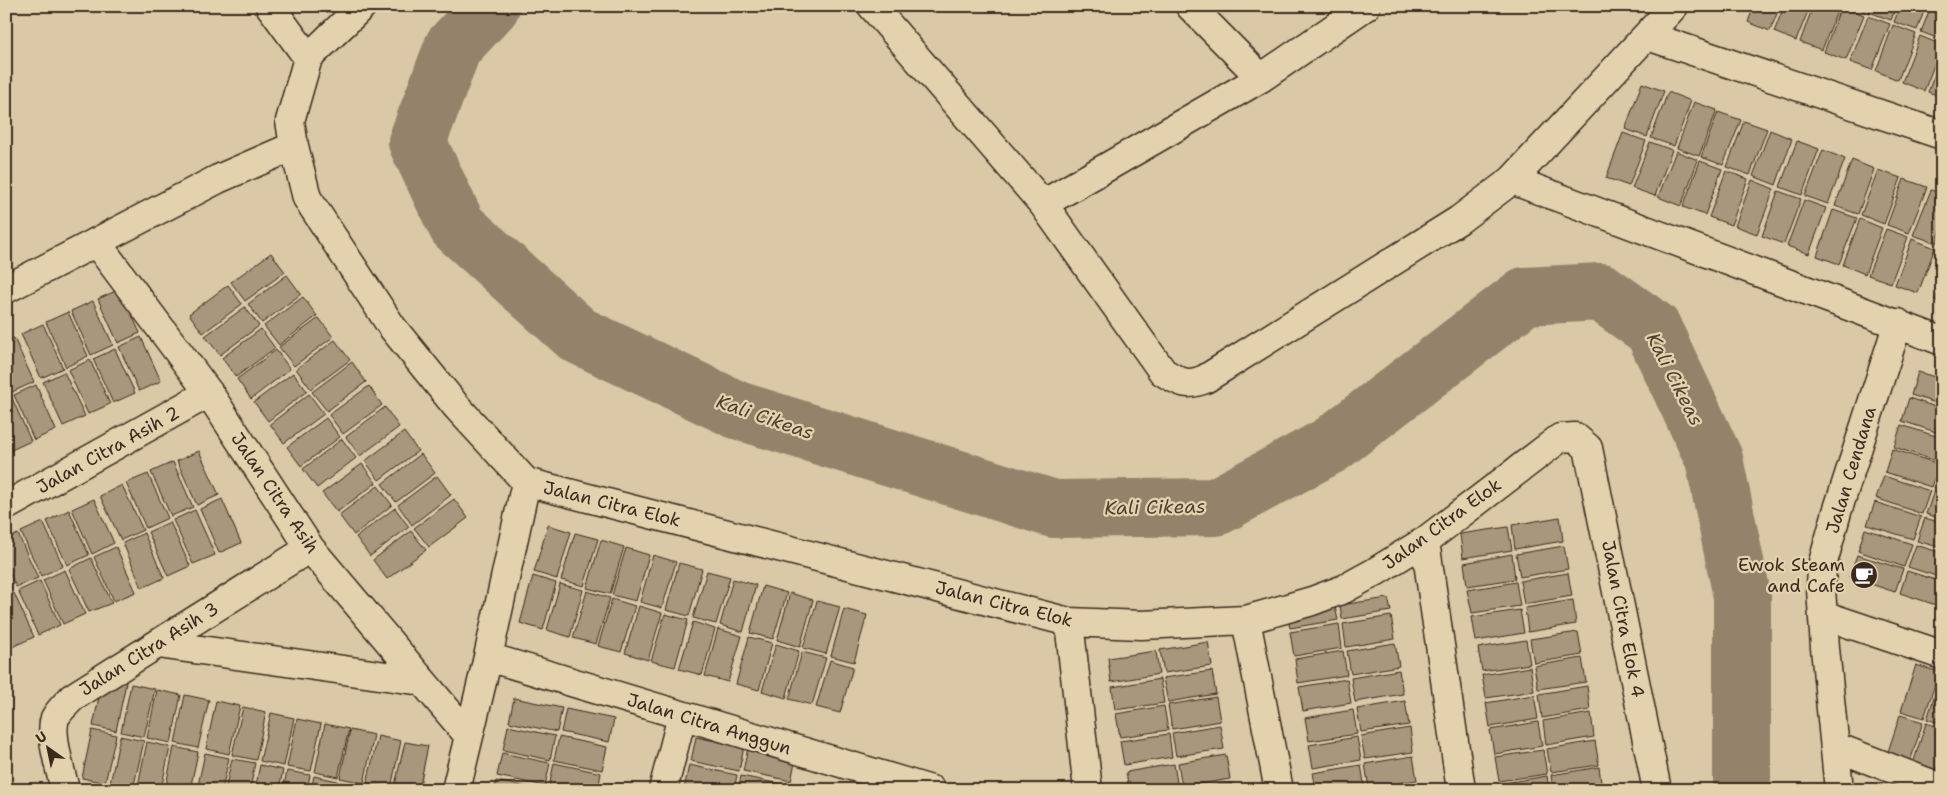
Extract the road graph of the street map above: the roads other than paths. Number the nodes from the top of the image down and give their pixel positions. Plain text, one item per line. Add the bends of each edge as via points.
1 (270, 6) edge
2 (362, 6) edge
3 (872, 6) edge
4 (1190, 6) edge
5 (1366, 6) edge
6 (1674, 6) edge
7 (1648, 36) junction
8 (308, 58) junction
9 (1261, 78) junction
10 (1942, 135) edge
11 (294, 146) junction
12 (1512, 180) junction
13 (1043, 204) junction
14 (96, 242) junction
15 (6, 289) edge
16 (1898, 324) junction
17 (1942, 341) edge
18 (209, 393) junction
19 (1588, 448) joint
20 (526, 482) junction
21 (6, 506) edge
22 (1425, 541) junction
23 (310, 548) junction
24 (1823, 615) junction
25 (1246, 620) junction
26 (1069, 622) junction
27 (158, 644) junction
28 (1942, 655) edge
29 (488, 657) junction
30 (422, 681) junction
31 (682, 716) junction
32 (468, 735) junction
33 (1836, 747) junction
34 (852, 779) edge
35 (1942, 788) edge
36 (65, 790) edge
37 (456, 790) edge
38 (663, 790) edge
39 (931, 790) edge
40 (1088, 790) edge
41 (1279, 790) edge
42 (1461, 790) edge
43 (1657, 790) edge
44 (1839, 790) edge

1 - 8 street
2 - 8 street
3 - 13 street
4 - 9 street
5 - 9 street
6 - 7 street
7 - 10 street
7 - 12 street
8 - 11 street via 290,120
9 - 13 street
11 - 14 street via 218,179
11 - 20 street via 307,198 392,327 456,406
12 - 13 street via 1459,220 1214,374 1193,384 1180,382 1163,372
12 - 16 street
14 - 15 street
14 - 18 street, Jalan Citra Asih
16 - 17 street
16 - 24 street, Jalan Cendana via 1822,566
18 - 21 street, Jalan Citra Asih 2
18 - 23 street, Jalan Citra Asih
19 - 22 street, Jalan Citra Elok via 1575,438 1560,438
19 - 43 street, Jalan Citra Elok 4
20 - 26 street, Jalan Citra Elok
20 - 29 street
22 - 25 street, Jalan Citra Elok via 1344,589
22 - 42 street
23 - 27 street, Jalan Citra Asih 3
23 - 30 street, Jalan Citra Asih
24 - 28 street
24 - 33 street, Jalan Cendana
25 - 26 street, Jalan Citra Elok via 1141,626
25 - 41 street
26 - 40 street
27 - 30 street
27 - 36 street, Jalan Citra Asih 3 via 73,697 55,718 53,732
29 - 31 street, Jalan Citra Anggun
29 - 32 street
30 - 32 street, Jalan Citra Asih
31 - 34 street, Jalan Citra Anggun
31 - 38 street
32 - 37 street
33 - 35 street
33 - 44 street, Jalan Cendana
34 - 39 street, Jalan Citra Anggun

